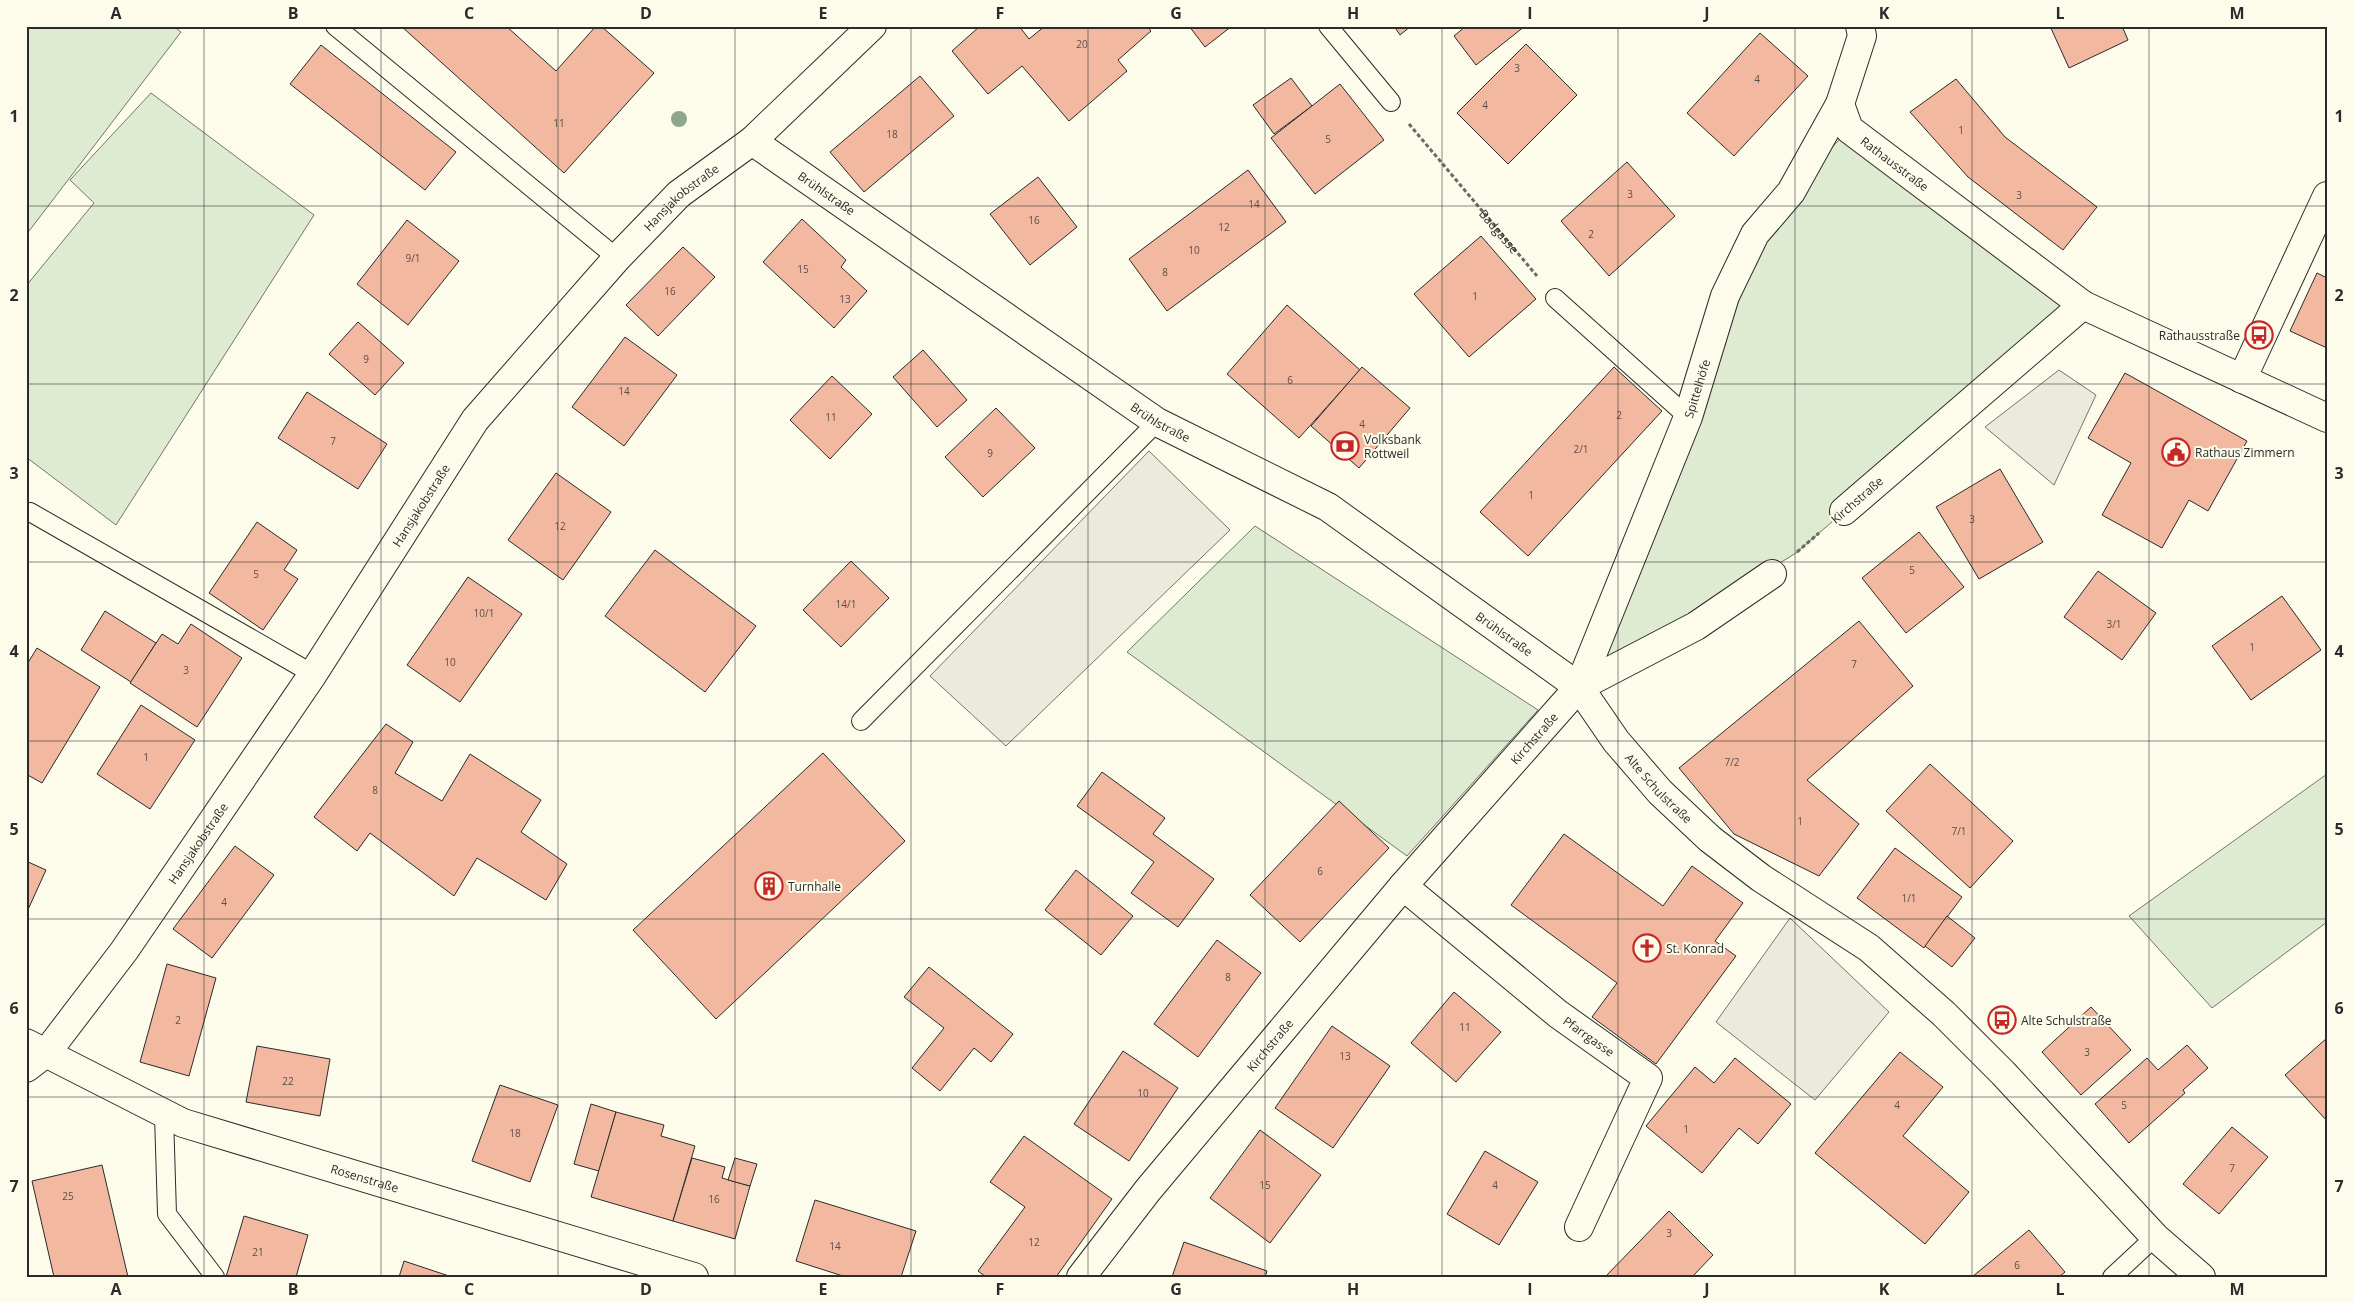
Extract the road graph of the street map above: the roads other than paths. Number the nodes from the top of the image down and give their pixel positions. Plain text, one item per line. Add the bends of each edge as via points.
1 (335, 26) edge
2 (872, 26) edge
3 (1328, 26) edge
4 (1860, 26) edge
5 (1390, 102) road end
6 (1840, 104) junction
7 (752, 141) junction
8 (2327, 196) edge
9 (617, 258) junction
10 (1555, 298) road end
11 (2082, 305) junction
12 (2242, 379) junction
13 (1688, 417) junction
14 (2327, 418) edge
15 (1157, 422) junction
16 (30, 512) dead end
17 (1844, 512) road end
18 (1772, 574) road end
19 (313, 674) junction
20 (1579, 687) junction
21 (861, 721) dead end
22 (1403, 886) junction
23 (33, 1054) edge
24 (164, 1115) junction
25 (1579, 1227) dead end
26 (2155, 1237) junction
27 (215, 1277) edge
28 (694, 1277) edge
29 (1081, 1277) edge
30 (2112, 1277) edge
31 (2201, 1277) edge

1 - 9 lane
2 - 7 street, Hansjakobstraße
3 - 5 lane
4 - 6 street, Spittelhöfe via 1862,36
6 - 11 street, Rathausstraße via 1849,129
6 - 13 street, Spittelhöfe via 1791,192 1755,234 1725,296
7 - 9 street, Hansjakobstraße via 679,194
7 - 15 street, Brühlstraße
8 - 12 street
9 - 19 street, Hansjakobstraße via 475,420
10 - 13 lane
11 - 12 street, Rathausstraße
11 - 17 street, Kirchstraße
12 - 14 street, Rathausstraße
13 - 20 street, Spittelhöfe
15 - 20 street, Brühlstraße via 1328,507
15 - 21 lane
16 - 19 lane
18 - 20 street, Kirchstraße via 1696,626
19 - 23 street, Hansjakobstraße via 124,951
20 - 22 street, Kirchstraße
20 - 26 street, Alte Schulstraße via 1616,741 1660,792 1710,838 1761,878 1869,948 1944,1014 2003,1072
22 - 25 street, Pfarrgasse via 1558,1014 1648,1078
22 - 29 street, Kirchstraße via 1148,1190
23 - 24 street, Rosenstraße
24 - 27 lane via 166,1214
24 - 28 street, Rosenstraße
26 - 30 lane
26 - 31 street, Alte Schulstraße

